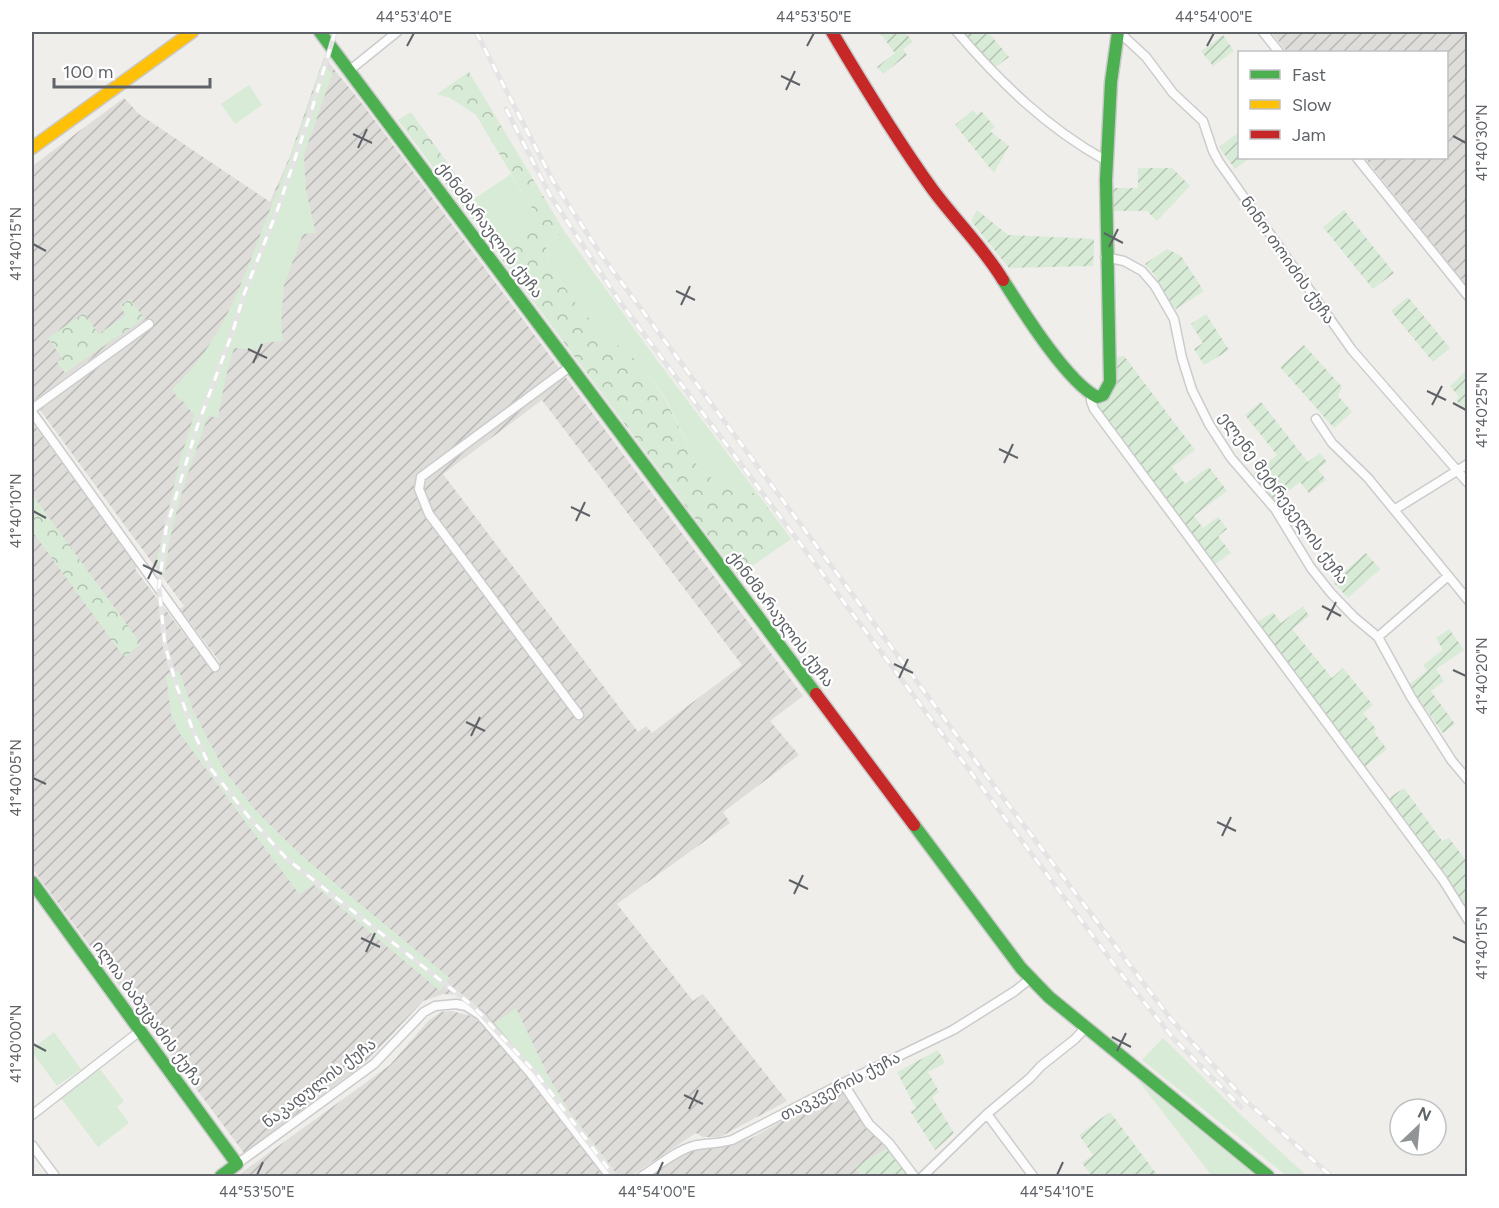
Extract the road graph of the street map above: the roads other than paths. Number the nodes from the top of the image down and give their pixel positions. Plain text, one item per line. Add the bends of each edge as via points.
1 (192, 32) edge
2 (320, 32) edge
3 (397, 32) edge
4 (832, 32) edge
5 (957, 32) edge
6 (1118, 32) edge
7 (1263, 32) edge
8 (1278, 51) edge
9 (350, 70) junction
10 (32, 148) edge
11 (1358, 159) edge
12 (1105, 160) junction
13 (1105, 257) junction
14 (1467, 296) edge
15 (149, 324) dead end
16 (571, 366) junction
17 (1091, 394) junction
18 (32, 411) edge
19 (1316, 419) dead end
20 (1467, 464) edge
21 (1458, 470) junction
22 (1467, 483) edge
23 (1394, 510) junction
24 (1448, 576) junction
25 (1467, 600) edge
26 (1378, 637) junction
27 (215, 667) dead end
28 (579, 716) dead end
29 (1467, 780) edge
30 (32, 882) edge
31 (1467, 920) edge
32 (1030, 979) junction
33 (1086, 1027) junction
34 (140, 1031) junction
35 (843, 1083) junction
36 (987, 1114) junction
37 (32, 1115) edge
38 (32, 1145) edge
39 (237, 1164) junction
40 (55, 1176) edge
41 (221, 1176) edge
42 (609, 1176) edge
43 (642, 1176) edge
44 (914, 1176) edge
45 (923, 1176) edge
46 (1033, 1176) edge
47 (1268, 1176) edge

1 - 10 main road
2 - 9 main road, ქინძმარაულის ქუჩა
3 - 9 street
4 - 17 main road via 877,108 934,191 989,257 1024,314 1059,360
5 - 12 street via 992,73 1023,101 1062,134
6 - 12 main road via 1113,51
6 - 21 street, ნინო თოიძის ქუჩა via 1203,121 1219,162 1352,350
7 - 8 street
9 - 16 main road, ქინძმარაულის ქუჩა
11 - 14 street
12 - 13 main road
13 - 17 main road via 1110,382 1102,395
13 - 26 street, ელენე მეტრეველის ქუჩა via 1142,271 1155,286 1174,319 1192,390 1209,424 1231,458 1275,509 1311,568 1354,617
15 - 18 street
16 - 28 street via 421,477 419,489 429,514
16 - 32 main road, ქინძმარაულის ქუჩა
17 - 31 street via 1094,409 1436,870
18 - 27 street
19 - 23 street via 1332,443
20 - 21 street
21 - 22 street, ნინო თოიძის ქუჩა
21 - 23 street
23 - 24 street
24 - 25 street
24 - 26 street
26 - 29 street, ელენე მეტრეველის ქუჩა via 1411,697
30 - 34 main road, ილია ბაბუცაძის ქუჩა
32 - 33 main road, ქინძმარაულის ქუჩა
32 - 35 street, თავკვერის ქუჩა via 953,1030
33 - 36 street
33 - 47 main road, ქინძმარაულის ქუჩა
34 - 37 street
34 - 39 main road, ილია ბაბუცაძის ქუჩა
35 - 43 street, თავკვერის ქუჩა via 732,1140 690,1147
35 - 44 street via 869,1124
36 - 45 street
36 - 46 street
38 - 40 street
39 - 41 main road, ნაკადულის ქუჩა
39 - 42 street, ნაკადულის ქუჩა via 374,1064 424,1012 445,1004 466,1006 480,1015

